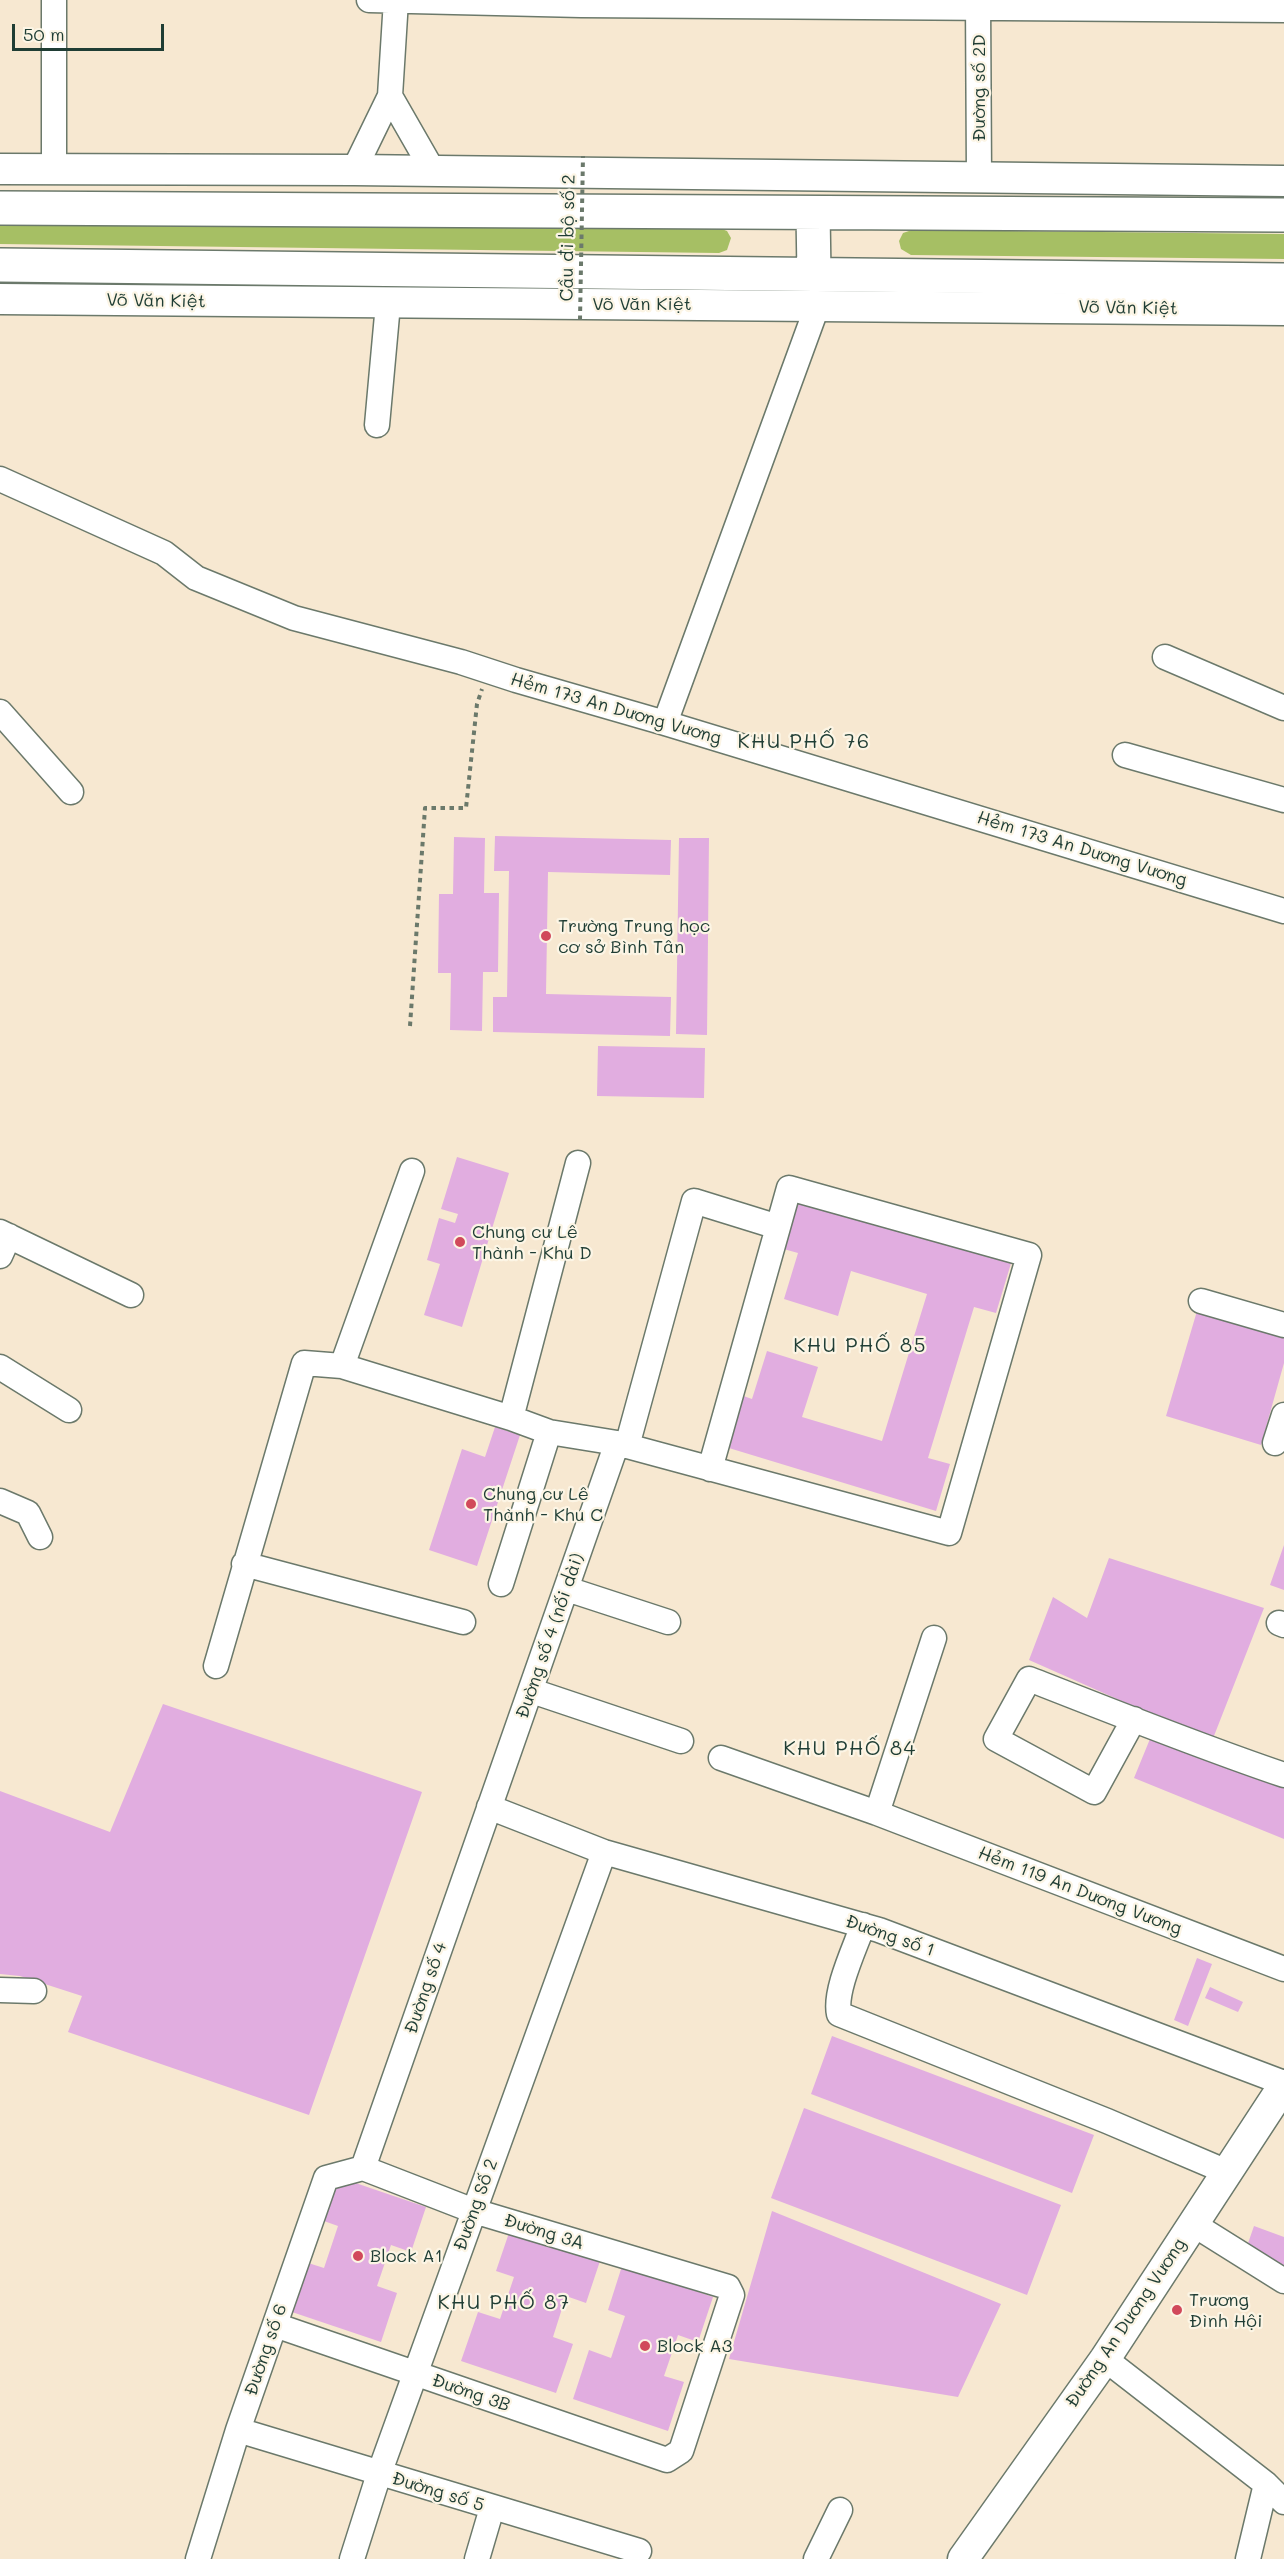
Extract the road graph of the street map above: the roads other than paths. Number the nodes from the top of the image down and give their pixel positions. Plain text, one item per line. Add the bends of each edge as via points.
1 (54, 0) edge
2 (369, 0) edge
3 (396, 0) edge
4 (580, 2) edge
5 (805, 3) edge
6 (978, 4) edge
7 (1134, 4) edge
8 (1284, 10) edge
9 (390, 96) junction
10 (0, 169) edge
11 (54, 170) junction
12 (354, 170) junction
13 (433, 171) junction
14 (979, 176) junction
15 (1284, 180) edge
16 (0, 208) edge
17 (813, 213) junction
18 (1284, 215) edge
19 (0, 265) edge
20 (1284, 279) edge
21 (816, 289) junction
22 (0, 299) edge
23 (388, 304) junction
24 (1284, 310) edge
25 (377, 425) dead end
26 (0, 479) edge
27 (1165, 657) dead end
28 (1284, 708) edge
29 (0, 712) edge
30 (665, 723) junction
31 (1125, 755) dead end
32 (71, 792) dead end
33 (1284, 800) edge
34 (1284, 911) edge
35 (578, 1163) dead end
36 (412, 1171) dead end
37 (778, 1227) junction
38 (3, 1241) edge
39 (131, 1295) dead end
40 (1201, 1301) dead end
41 (1284, 1325) edge
42 (342, 1366) junction
43 (0, 1367) edge
44 (69, 1410) dead end
45 (1284, 1415) edge
46 (511, 1418) junction
47 (549, 1432) junction
48 (1275, 1443) dead end
49 (622, 1444) junction
50 (710, 1469) junction
51 (0, 1501) edge
52 (40, 1537) dead end
53 (244, 1564) junction
54 (501, 1584) dead end
55 (567, 1589) junction
56 (463, 1622) dead end
57 (669, 1622) dead end
58 (934, 1638) dead end
59 (216, 1666) dead end
60 (532, 1690) junction
61 (1134, 1719) junction
62 (681, 1741) dead end
63 (721, 1758) dead end
64 (1284, 1775) edge
65 (489, 1807) junction
66 (877, 1813) junction
67 (604, 1852) junction
68 (863, 1925) junction
69 (1284, 1969) edge
70 (0, 1990) edge
71 (34, 1991) dead end
72 (1284, 2084) edge
73 (363, 2168) junction
74 (1227, 2172) junction
75 (474, 2211) junction
76 (1193, 2224) junction
77 (1284, 2281) edge
78 (275, 2325) junction
79 (1105, 2358) junction
80 (415, 2374) junction
81 (238, 2430) junction
82 (667, 2460) joint
83 (379, 2474) junction
84 (1266, 2484) junction
85 (1284, 2502) edge
86 (492, 2508) junction
87 (840, 2510) dead end
88 (639, 2552) dead end
89 (198, 2559) edge
90 (352, 2559) edge
91 (477, 2559) edge
92 (816, 2559) edge
93 (963, 2559) edge
94 (1248, 2559) edge

1 - 11 street
2 - 3 street
3 - 4 street
3 - 9 street
4 - 5 street
5 - 6 street
6 - 7 street
6 - 14 street, Đường số 2D
7 - 8 street
9 - 12 street
9 - 13 street
10 - 11 main road
11 - 12 main road
12 - 13 main road
13 - 14 main road
14 - 15 main road
16 - 17 highway
17 - 18 highway
17 - 21 highway
19 - 21 highway, Võ Văn Kiệt
20 - 21 highway, Võ Văn Kiệt
21 - 23 main road, Võ Văn Kiệt
21 - 24 main road, Võ Văn Kiệt
21 - 30 street
22 - 23 main road, Võ Văn Kiệt
23 - 25 street
26 - 30 street, Hẻm 173 An Dương Vương via 164,553 196,578 294,618
27 - 28 street
29 - 32 street
30 - 34 street, Hẻm 173 An Dương Vương
31 - 33 street
35 - 46 street
36 - 42 street
37 - 49 street, Đường số 4 (nối dài) via 694,1201
37 - 50 street
37 - 50 street via 789,1188 1029,1255 949,1533
38 - 39 street
40 - 41 street
42 - 46 street
42 - 53 street via 304,1363
43 - 44 street
45 - 48 street
46 - 47 street
47 - 49 street
47 - 54 street
49 - 50 street
49 - 55 street, Đường số 4 (nối dài)
51 - 52 street via 28,1513
53 - 56 street
53 - 59 street
55 - 57 street
55 - 60 street, Đường số 4 (nối dài)
58 - 66 street
60 - 62 street
60 - 65 street, Đường số 4 (nối dài)
61 - 61 street via 1094,1792 996,1739 1029,1679
61 - 64 street
63 - 66 street, Hẻm 119 An Dương Vương
65 - 67 street, Đường số 1
65 - 73 street, Đường số 4
66 - 69 street, Hẻm 119 An Dương Vương
67 - 68 street, Đường số 1
67 - 75 street, Đường Số 2
68 - 72 street, Đường số 1
68 - 74 street via 843,1984 838,2014
70 - 71 street
72 - 74 main road, Đường An Dương Vương
73 - 75 street, Đường 3A
73 - 78 street, Đường số 6 via 326,2178
74 - 76 main road, Đường An Dương Vương
75 - 80 street, Đường Số 2
75 - 82 street, Đường 3A via 728,2287 732,2295 681,2451
76 - 77 street
76 - 79 main road, Đường An Dương Vương
78 - 80 street, Đường 3B
78 - 81 street, Đường số 6
79 - 84 street
79 - 93 main road, Đường An Dương Vương
80 - 82 street, Đường 3B
80 - 83 street, Đường Số 2
81 - 83 street, Đường số 5
81 - 89 street, Đường số 6
83 - 86 street, Đường số 5
83 - 90 street, Đường Số 2
84 - 85 street
84 - 94 street
86 - 88 street, Đường số 5
86 - 91 street
87 - 92 street

